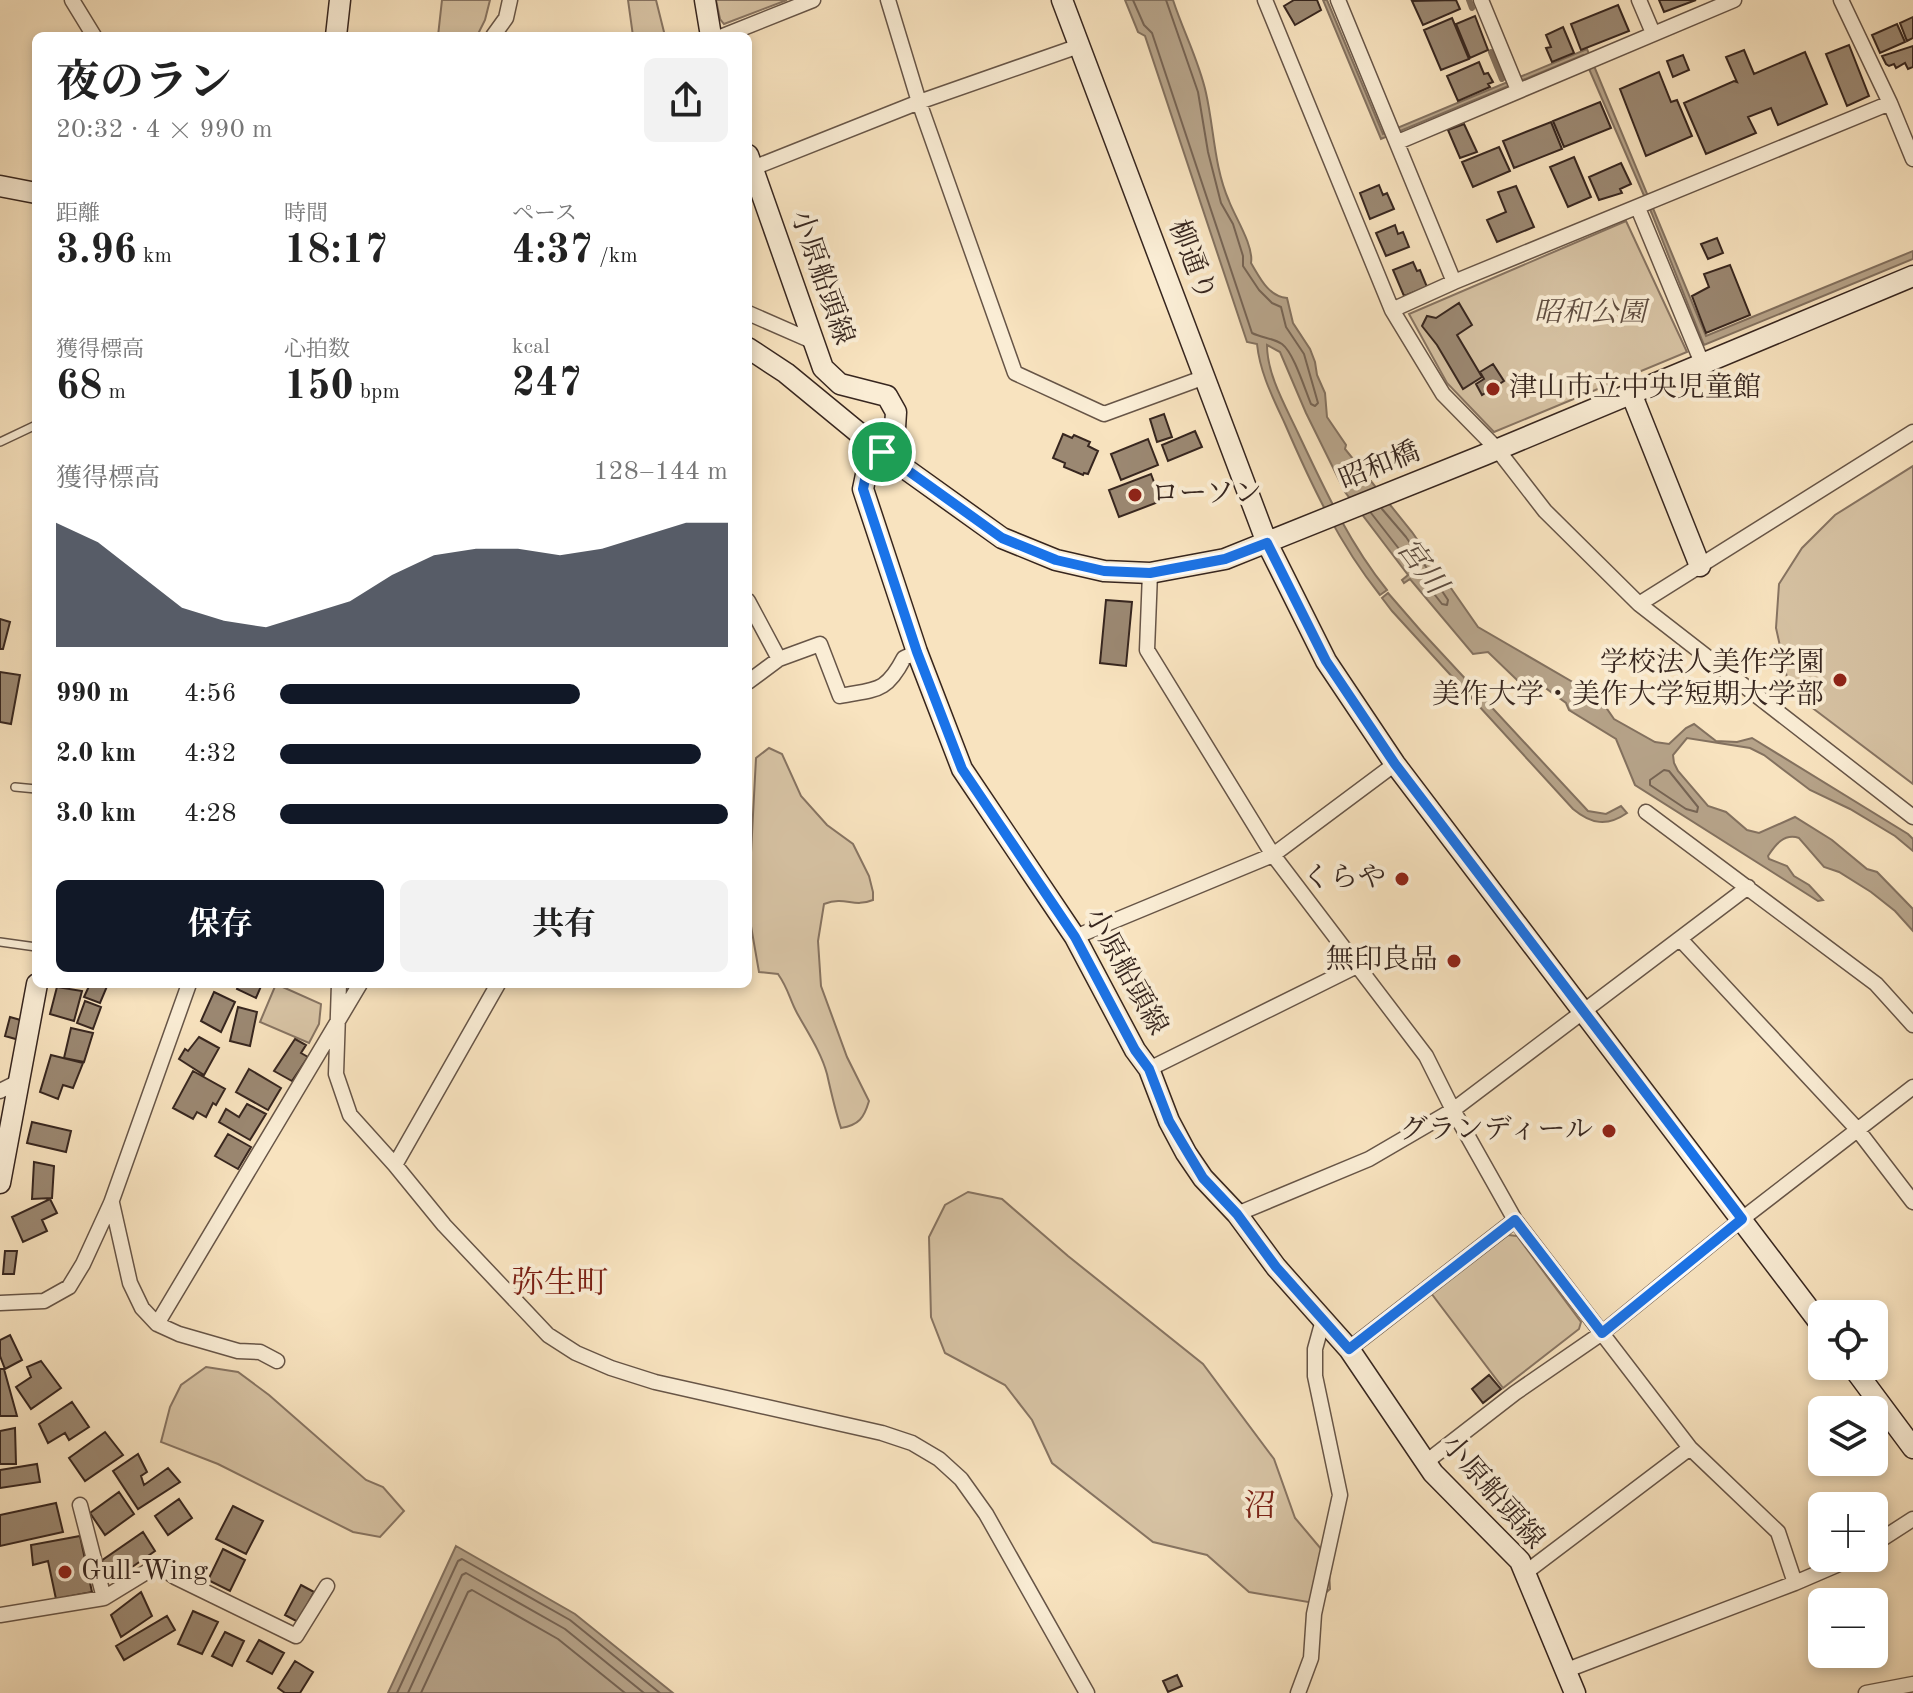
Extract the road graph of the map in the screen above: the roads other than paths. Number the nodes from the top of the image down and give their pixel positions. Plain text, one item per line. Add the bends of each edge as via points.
1 (72, 0) edge
2 (340, 0) edge
3 (510, 0) edge
4 (705, 0) edge
5 (813, 0) edge
6 (888, 0) edge
7 (1062, 0) edge
8 (1265, 0) edge
9 (1338, 0) edge
10 (1481, 0) edge
11 (1639, 0) edge
12 (1734, 0) edge
13 (1841, 0) edge
14 (92, 32) edge
15 (336, 32) edge
16 (496, 32) edge
17 (710, 32) edge
18 (733, 32) edge
19 (1653, 33) junction
20 (1079, 46) junction
21 (1518, 90) junction
22 (919, 102) junction
23 (1890, 103) junction
24 (1398, 142) junction
25 (1913, 159) edge
26 (752, 161) edge
27 (752, 168) edge
28 (0, 186) edge
29 (32, 192) edge
30 (1638, 208) junction
31 (1913, 276) edge
32 (1454, 282) junction
33 (1392, 310) junction
34 (752, 315) edge
35 (812, 341) junction
36 (752, 351) edge
37 (1702, 363) junction
38 (1205, 377) junction
39 (1631, 393) junction
40 (32, 427) edge
41 (1913, 432) edge
42 (0, 442) edge
43 (882, 452) junction
44 (1491, 452) junction
45 (1267, 543) junction
46 (1700, 566) junction
47 (1150, 573) junction
48 (1639, 604) junction
49 (752, 608) edge
50 (917, 652) junction
51 (779, 659) junction
52 (752, 679) edge
53 (1395, 764) junction
54 (15, 787) dead end
55 (32, 789) edge
56 (1646, 812) dead end
57 (1913, 817) edge
58 (1273, 855) junction
59 (1748, 887) junction
60 (1075, 937) junction
61 (1680, 939) junction
62 (0, 942) edge
63 (32, 946) edge
64 (1357, 966) junction
65 (36, 988) edge
66 (188, 988) edge
67 (339, 988) edge
68 (358, 988) edge
69 (496, 988) edge
70 (1585, 1012) junction
71 (338, 1021) junction
72 (1913, 1025) edge
73 (1149, 1069) junction
74 (20, 1081) junction
75 (1913, 1087) edge
76 (0, 1091) edge
77 (1453, 1110) junction
78 (1857, 1129) junction
79 (395, 1165) junction
80 (0, 1183) edge
81 (1913, 1202) edge
82 (111, 1203) junction
83 (1237, 1214) junction
84 (1742, 1219) junction
85 (1515, 1220) junction
86 (0, 1303) edge
87 (1808, 1307) edge
88 (1323, 1320) junction
89 (157, 1324) junction
90 (1602, 1333) junction
91 (1349, 1349) junction
92 (277, 1361) dead end
93 (1862, 1380) edge
94 (1690, 1448) junction
95 (1913, 1448) edge
96 (1426, 1462) junction
97 (80, 1505) dead end
98 (1913, 1519) edge
99 (1888, 1535) edge
100 (1821, 1572) edge
101 (1525, 1573) junction
102 (1795, 1583) junction
103 (327, 1586) dead end
104 (104, 1598) junction
105 (0, 1615) edge
106 (1567, 1670) junction
107 (1913, 1684) edge
108 (1087, 1693) edge
109 (1298, 1693) edge
110 (1575, 1693) edge
111 (1866, 1693) edge

1 - 14 street
2 - 15 street
3 - 16 street
4 - 17 street
5 - 18 street
6 - 22 street
7 - 20 street, 柳通り
8 - 33 street
9 - 24 street
10 - 21 street
11 - 19 street
12 - 19 street
13 - 23 street
19 - 21 street
20 - 22 street
20 - 38 street, 柳通り
21 - 24 street
22 - 26 street
22 - 38 street via 1015,373 1104,414
23 - 25 street
23 - 30 street
24 - 32 street
27 - 35 street, 小原船頭線
28 - 29 street
30 - 32 street
30 - 37 street
31 - 37 street, 昭和橋
32 - 33 street
33 - 44 street via 1443,394
34 - 35 street
35 - 43 street, 小原船頭線 via 823,368 840,384 887,396 896,412 895,428
36 - 43 street, 昭和橋
37 - 39 street, 昭和橋
38 - 45 street, 柳通り
39 - 44 street, 昭和橋
39 - 46 street
40 - 42 lane
41 - 46 street
43 - 47 street, 昭和橋 via 1002,538 1056,560 1104,571
43 - 50 street, 小原船頭線 via 867,470 863,489
44 - 45 street, 昭和橋
44 - 48 street
45 - 47 street, 昭和橋 via 1225,559
45 - 53 street, 柳通り via 1326,661
46 - 48 street
47 - 58 street via 1147,650
48 - 57 street
49 - 51 street
50 - 51 street via 904,658 882,688 840,696 820,644
50 - 60 street, 小原船頭線 via 962,769
51 - 52 street
53 - 58 street
53 - 70 street, 柳通り
54 - 55 lane
56 - 59 street
58 - 60 street
58 - 64 street
59 - 61 street
59 - 72 street via 1876,984
60 - 73 street, 小原船頭線
61 - 70 street
61 - 78 street
62 - 63 lane
64 - 73 street
64 - 77 street via 1426,1056
65 - 74 street
66 - 82 street
67 - 71 street
68 - 71 street
69 - 79 street
70 - 77 street
70 - 84 street, 柳通り
71 - 79 street via 336,1074 350,1115
71 - 89 street
73 - 83 street, 小原船頭線 via 1186,1153
74 - 76 street
74 - 80 street
75 - 78 street
77 - 83 street via 1369,1159
77 - 85 street
78 - 81 street
78 - 84 street
79 - 108 street via 521,1309 576,1353 655,1382 882,1433 939,1459 986,1514
82 - 86 street via 69,1287 44,1301
82 - 89 street via 130,1283
83 - 88 street, 小原船頭線
84 - 87 street, 柳通り
84 - 90 street
85 - 90 street
85 - 91 street
88 - 91 street, 小原船頭線
88 - 109 street via 1315,1376 1340,1495 1314,1614 1311,1658
89 - 92 street
90 - 94 street
90 - 96 street
91 - 96 street, 小原船頭線
93 - 95 street
94 - 101 street
94 - 102 street via 1778,1532
96 - 101 street, 小原船頭線 via 1520,1561
97 - 104 street
98 - 99 street
100 - 102 street
101 - 106 street, 小原船頭線
102 - 106 street
103 - 104 street via 296,1636 158,1565
104 - 105 street
106 - 110 street, 小原船頭線
107 - 111 street

